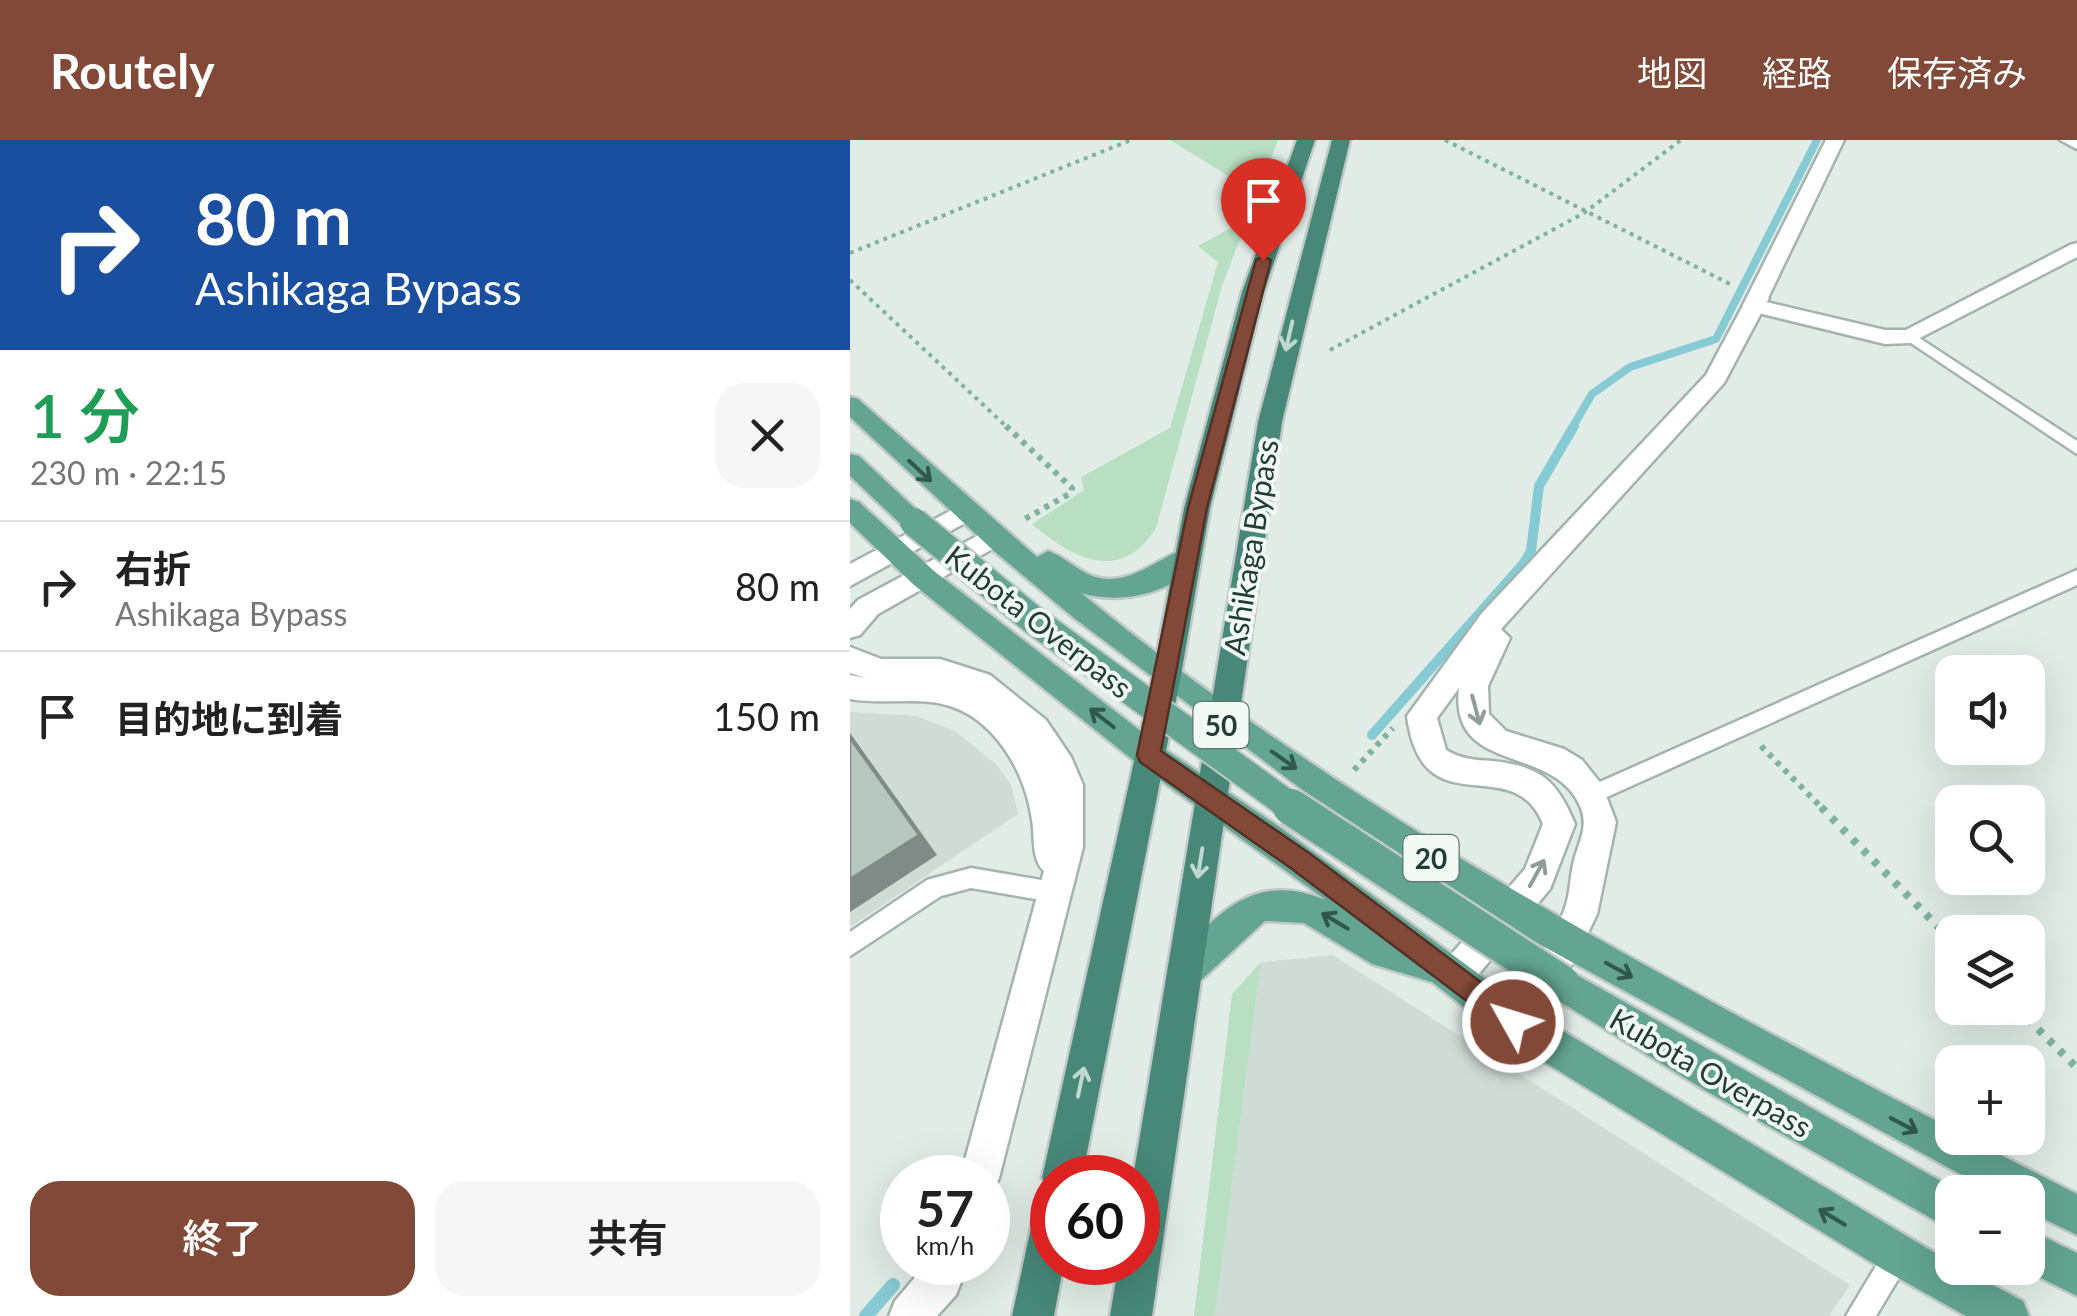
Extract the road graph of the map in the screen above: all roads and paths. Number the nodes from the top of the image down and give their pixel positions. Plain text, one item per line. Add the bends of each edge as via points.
1 (1132, 140) edge
2 (1306, 140) edge
3 (1342, 140) edge
4 (1445, 140) edge
5 (1681, 140) edge
6 (1835, 140) edge
7 (2069, 140) edge
8 (2077, 144) edge
9 (1584, 213) junction
10 (2077, 249) edge
11 (850, 253) edge
12 (850, 280) edge
13 (1756, 302) junction
14 (1910, 336) junction
15 (1330, 350) dead end
16 (850, 404) edge
17 (2077, 449) edge
18 (850, 462) edge
19 (850, 508) edge
20 (965, 512) junction
21 (905, 536) junction
22 (992, 537) junction
23 (1186, 556) junction
24 (850, 576) edge
25 (2077, 577) edge
26 (924, 578) junction
27 (1522, 591) junction
28 (850, 627) edge
29 (850, 658) edge
30 (1167, 676) junction
31 (850, 686) edge
32 (1222, 715) junction
33 (1422, 716) junction
34 (1742, 727) junction
35 (1148, 755) junction
36 (1354, 771) dead end
37 (1591, 795) junction
38 (1211, 797) junction
39 (1053, 892) junction
40 (1511, 910) junction
41 (1935, 924) edge
42 (1567, 941) junction
43 (850, 945) edge
44 (1186, 972) junction
45 (1455, 976) junction
46 (1513, 1022) junction
47 (2035, 1025) edge
48 (2077, 1068) edge
49 (985, 1155) edge
50 (1067, 1155) edge
51 (1935, 1200) edge
52 (2077, 1215) edge
53 (1898, 1256) junction
54 (2045, 1258) edge
55 (2077, 1275) edge
56 (936, 1285) edge
57 (1040, 1285) edge
58 (910, 1316) edge
59 (1034, 1316) edge
60 (1131, 1316) edge
61 (1860, 1316) edge
62 (2008, 1316) edge

1 - 11 path
2 - 23 highway, Ashikaga Bypass / 50 via 1253,292
3 -> 32 highway, Ashikaga Bypass / 50 via 1270,422
4 - 9 path
5 - 9 path
6 - 13 street
7 - 8 street
9 - 13 path
9 - 15 path
10 - 14 street
12 - 22 path via 1072,488
13 - 14 street via 1885,337
13 - 27 street via 1716,378
14 - 17 lane
16 -> 20 main road, 20
18 - 21 main road, Kubota Overpass / 20
19 - 21 main road, 20
20 - 21 street
20 - 22 main road, 20
21 - 24 street
21 - 26 main road, 20
21 - 51 main road, Kubota Overpass / 20, bridge via 1032,619 1254,784 1561,983
22 - 23 main road via 1025,544 1071,578 1101,589 1156,578
22 - 26 street
22 - 30 main road, 20
23 - 30 highway, Ashikaga Bypass / 50
25 - 34 lane
26 - 28 street via 868,607
35 -> 26 main road, 20
27 - 33 street via 1492,620
27 -> 37 street via 1476,678 1473,714 1496,740 1567,766
29 - 39 street via 866,668 965,676 1037,730 1060,766 1070,814
30 - 32 main road, 20
30 - 35 highway, Ashikaga Bypass / 50
31 - 39 street via 953,695 1016,740 1040,780
32 - 38 highway, Ashikaga Bypass / 50
32 -> 40 main road, 20
33 - 36 path via 1391,729
40 -> 33 street via 1538,878 1559,824 1552,806 1527,781 1450,769 1436,760 1422,735
34 - 37 lane
34 - 41 path
35 - 38 main road, 20
50 -> 35 highway, Ashikaga Bypass / 50
37 - 42 street via 1601,834 1587,895
38 -> 44 highway, Ashikaga Bypass / 50
38 - 45 main road, 20
39 - 43 lane via 970,878 935,887
39 - 49 street
40 - 42 main road, 20
40 - 45 street
42 - 46 street
42 -> 52 main road, 20
45 -> 44 main road via 1383,952 1322,912 1297,906 1263,906
44 - 60 highway, Ashikaga Bypass / 50
45 - 46 main road, 20
53 -> 46 main road, 20
47 - 48 path
53 - 61 lane
53 - 62 main road, 20
54 - 55 main road
56 - 58 street
57 - 59 highway

